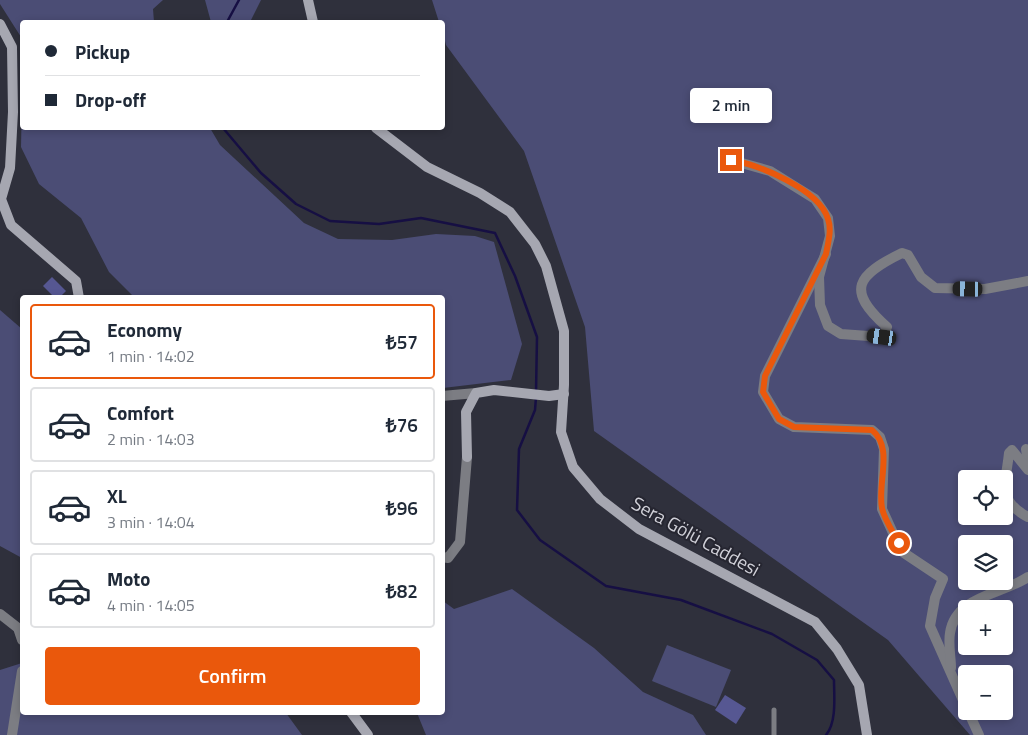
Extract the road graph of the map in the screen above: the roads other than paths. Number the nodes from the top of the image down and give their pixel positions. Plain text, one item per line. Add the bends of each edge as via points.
1 (308, 0) edge
2 (313, 20) edge
3 (0, 24) edge
4 (379, 130) edge
5 (731, 160) dead end
6 (826, 254) junction
7 (1028, 281) edge
8 (78, 295) edge
9 (476, 393) junction
10 (564, 394) junction
11 (445, 396) edge
12 (1026, 449) dead end
13 (467, 457) joint
14 (1028, 463) edge
15 (1028, 470) edge
16 (1028, 517) edge
17 (445, 558) edge
18 (1028, 577) edge
19 (990, 596) junction
20 (986, 600) edge
21 (0, 614) edge
22 (20, 634) edge
23 (952, 674) junction
24 (20, 684) edge
25 (958, 688) edge
26 (774, 710) dead end
27 (353, 715) edge
28 (972, 720) edge
29 (12, 735) edge
30 (368, 735) edge
31 (774, 735) edge
32 (867, 735) edge
33 (979, 735) edge

1 - 2 main road
3 - 8 main road via 12,47 13,112 10,168 0,199 11,226 76,281
4 - 10 main road, Sera Gölü Caddesi via 427,167 510,212 535,244 546,266 564,331
5 - 6 street via 770,171 815,200 828,218 830,236
6 - 7 street via 819,278 820,305 828,326 841,334 882,337 887,327 864,303 860,288 864,276 902,253 908,255 921,278 935,288 985,290
6 - 23 street via 765,376 763,392 779,419 794,427 872,430 880,437 884,449 882,509 904,553 943,579 935,598 930,626
9 - 10 main road via 494,390 512,394
9 - 11 street
9 - 13 main road via 466,412
10 - 32 main road, Sera Gölü Caddesi via 561,432 574,467 600,499 639,529 815,622 837,649 859,685
12 - 14 street
13 - 17 street via 460,542 452,555
15 - 16 street via 1012,450 1005,494 1014,509
18 - 19 street
19 - 20 street
19 - 23 street via 977,599 956,619 950,632
21 - 22 street via 18,628
23 - 25 street
24 - 29 street
26 - 31 lane
27 - 30 main road
28 - 33 street

